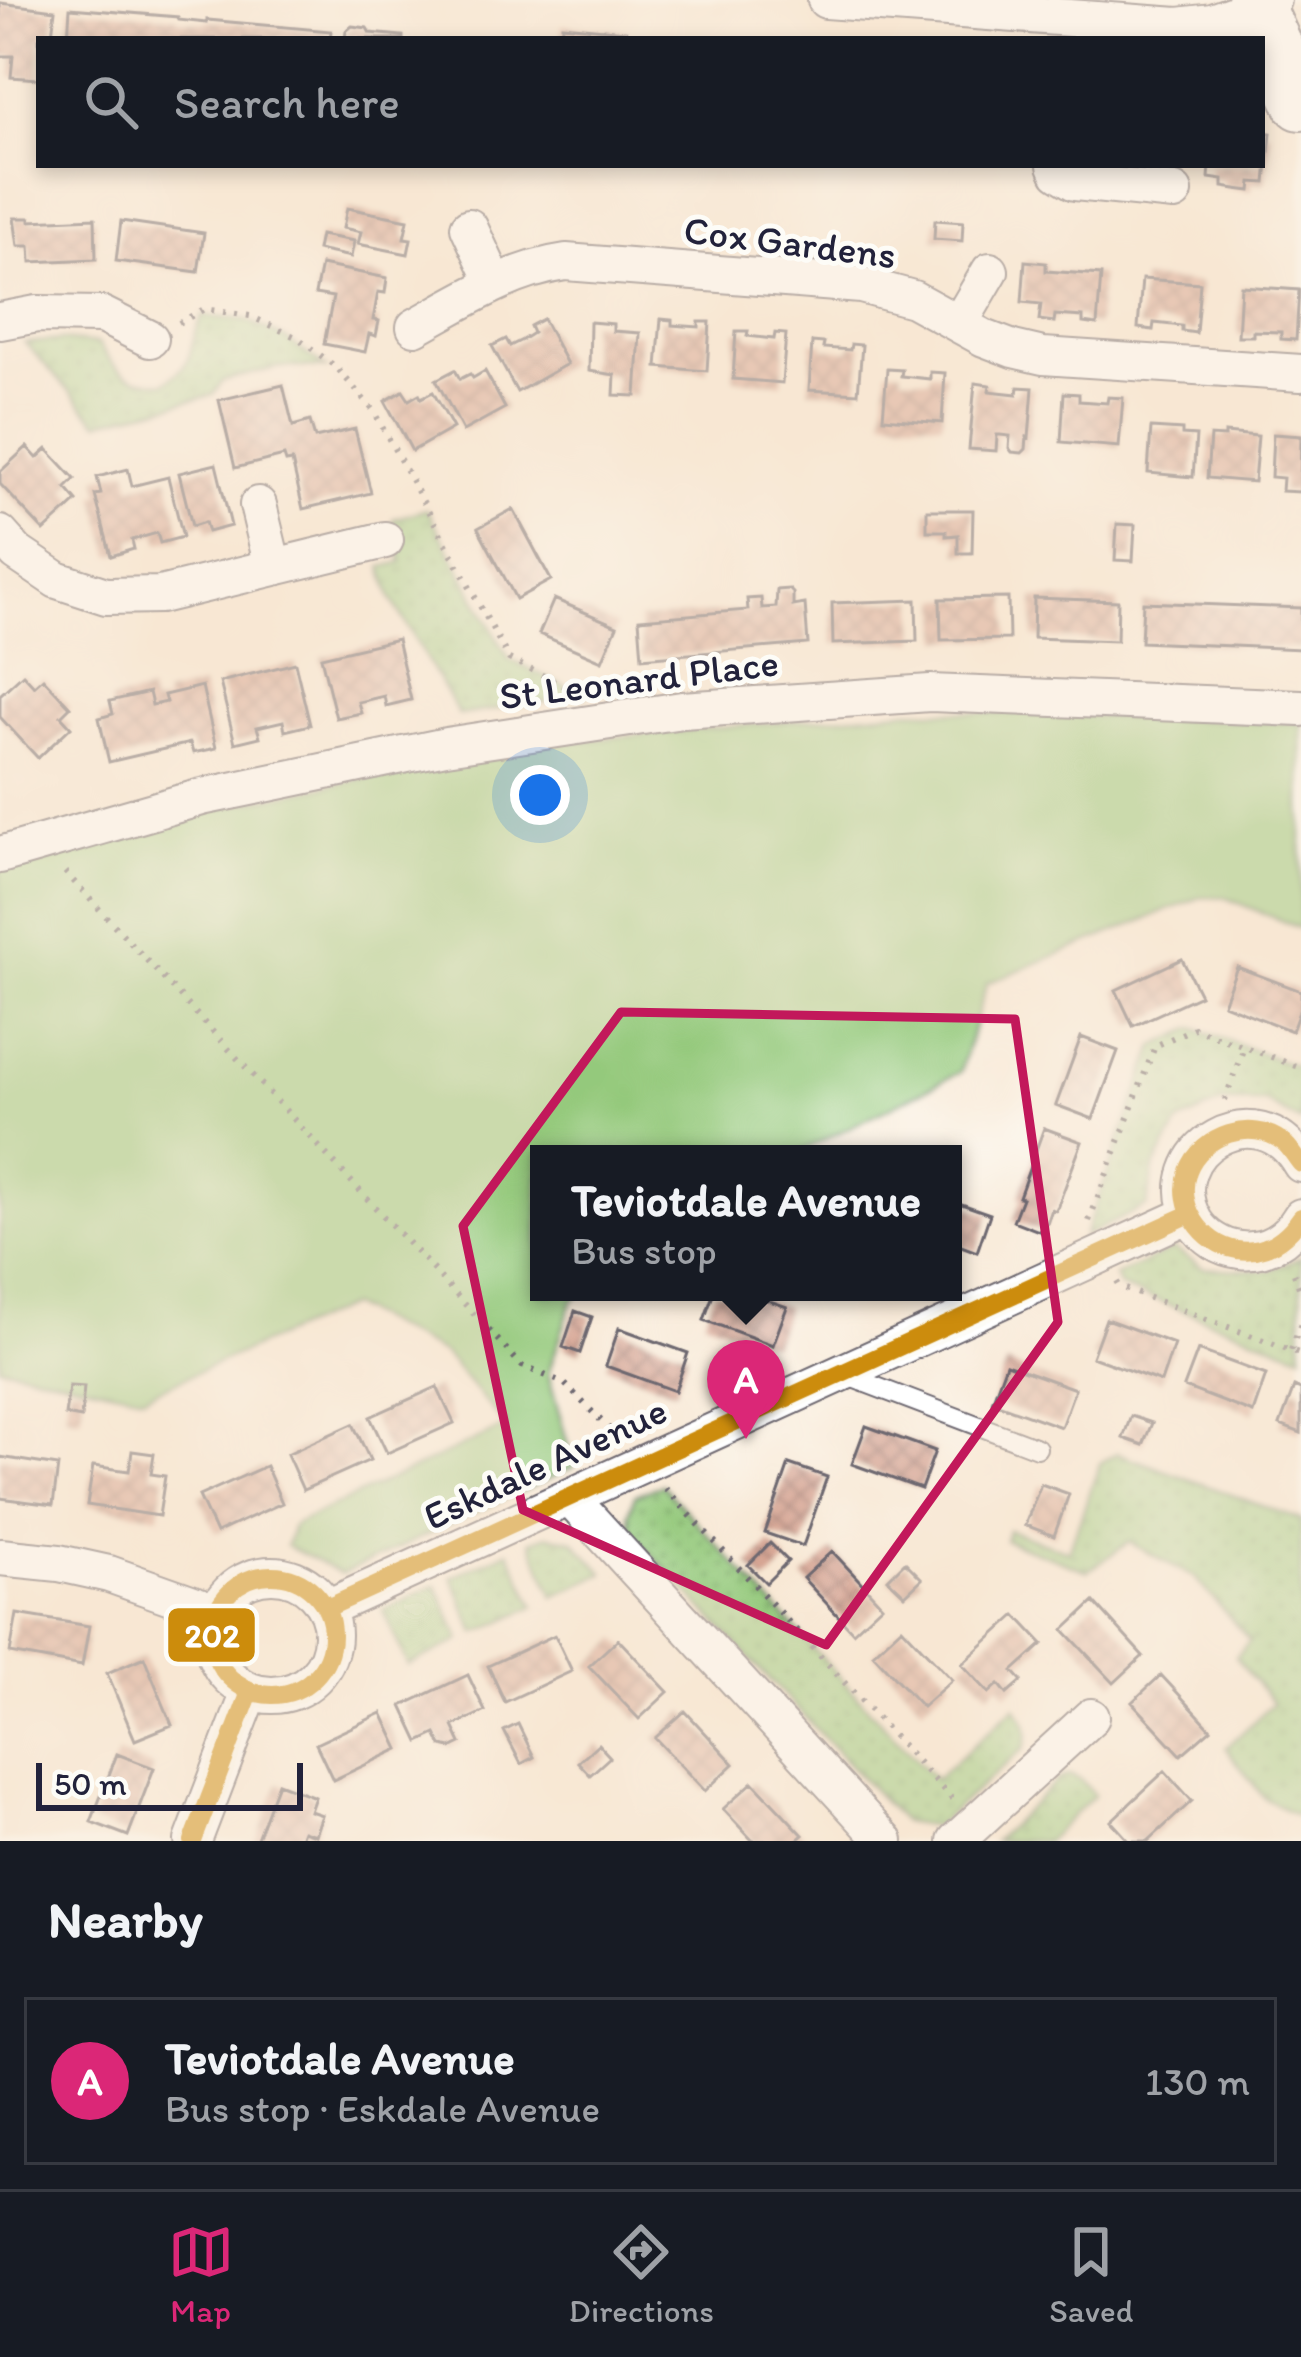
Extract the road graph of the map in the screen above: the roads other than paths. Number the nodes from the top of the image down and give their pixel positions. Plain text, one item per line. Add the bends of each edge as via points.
1 (826, 0) edge
2 (1261, 2) edge
3 (1062, 29) edge
4 (1301, 103) edge
5 (1058, 168) edge
6 (1120, 176) edge
7 (1174, 192) dead end
8 (469, 227) dead end
9 (990, 271) dead end
10 (495, 283) junction
11 (0, 321) edge
12 (959, 324) junction
13 (415, 327) dead end
14 (150, 339) road end
15 (1301, 373) edge
16 (258, 505) dead end
17 (0, 534) edge
18 (385, 540) dead end
19 (273, 567) junction
20 (1301, 708) edge
21 (0, 855) edge
22 (1301, 1164) edge
23 (1190, 1214) junction
24 (1301, 1216) edge
25 (841, 1374) junction
26 (1037, 1448) dead end
27 (570, 1498) junction
28 (0, 1557) edge
29 (327, 1608) junction
30 (216, 1612) junction
31 (250, 1692) junction
32 (1091, 1717) dead end
33 (966, 1833) edge
34 (193, 1841) edge
35 (885, 1841) edge

1 - 3 street
2 - 3 street via 1212,22
2 - 4 street
5 - 6 street via 1075,182
6 - 7 street
8 - 10 street
9 - 12 street
10 - 12 street, Cox Gardens via 566,262 861,286 913,299
10 - 13 street, Cox Gardens
11 - 14 street via 102,315
12 - 15 street, Cox Gardens via 1043,356
16 - 19 street
17 - 19 street via 57,580 106,596 160,595
18 - 19 street
20 - 21 street, St Leonard Place via 930,693 682,710 446,746 202,796
22 - 23 street via 1294,1150 1256,1129 1214,1138 1188,1172
23 - 24 street via 1214,1241 1248,1251 1281,1240
23 - 25 street, Eskdale Avenue
25 - 26 lane
25 - 27 street, Eskdale Avenue
27 - 29 street, Eskdale Avenue
27 - 35 street
28 - 30 street via 110,1574
29 - 30 street via 299,1581 260,1575 226,1594
29 - 31 street via 331,1649 309,1684 270,1696
30 - 31 street via 212,1650 220,1668
31 - 34 street
32 - 33 street

